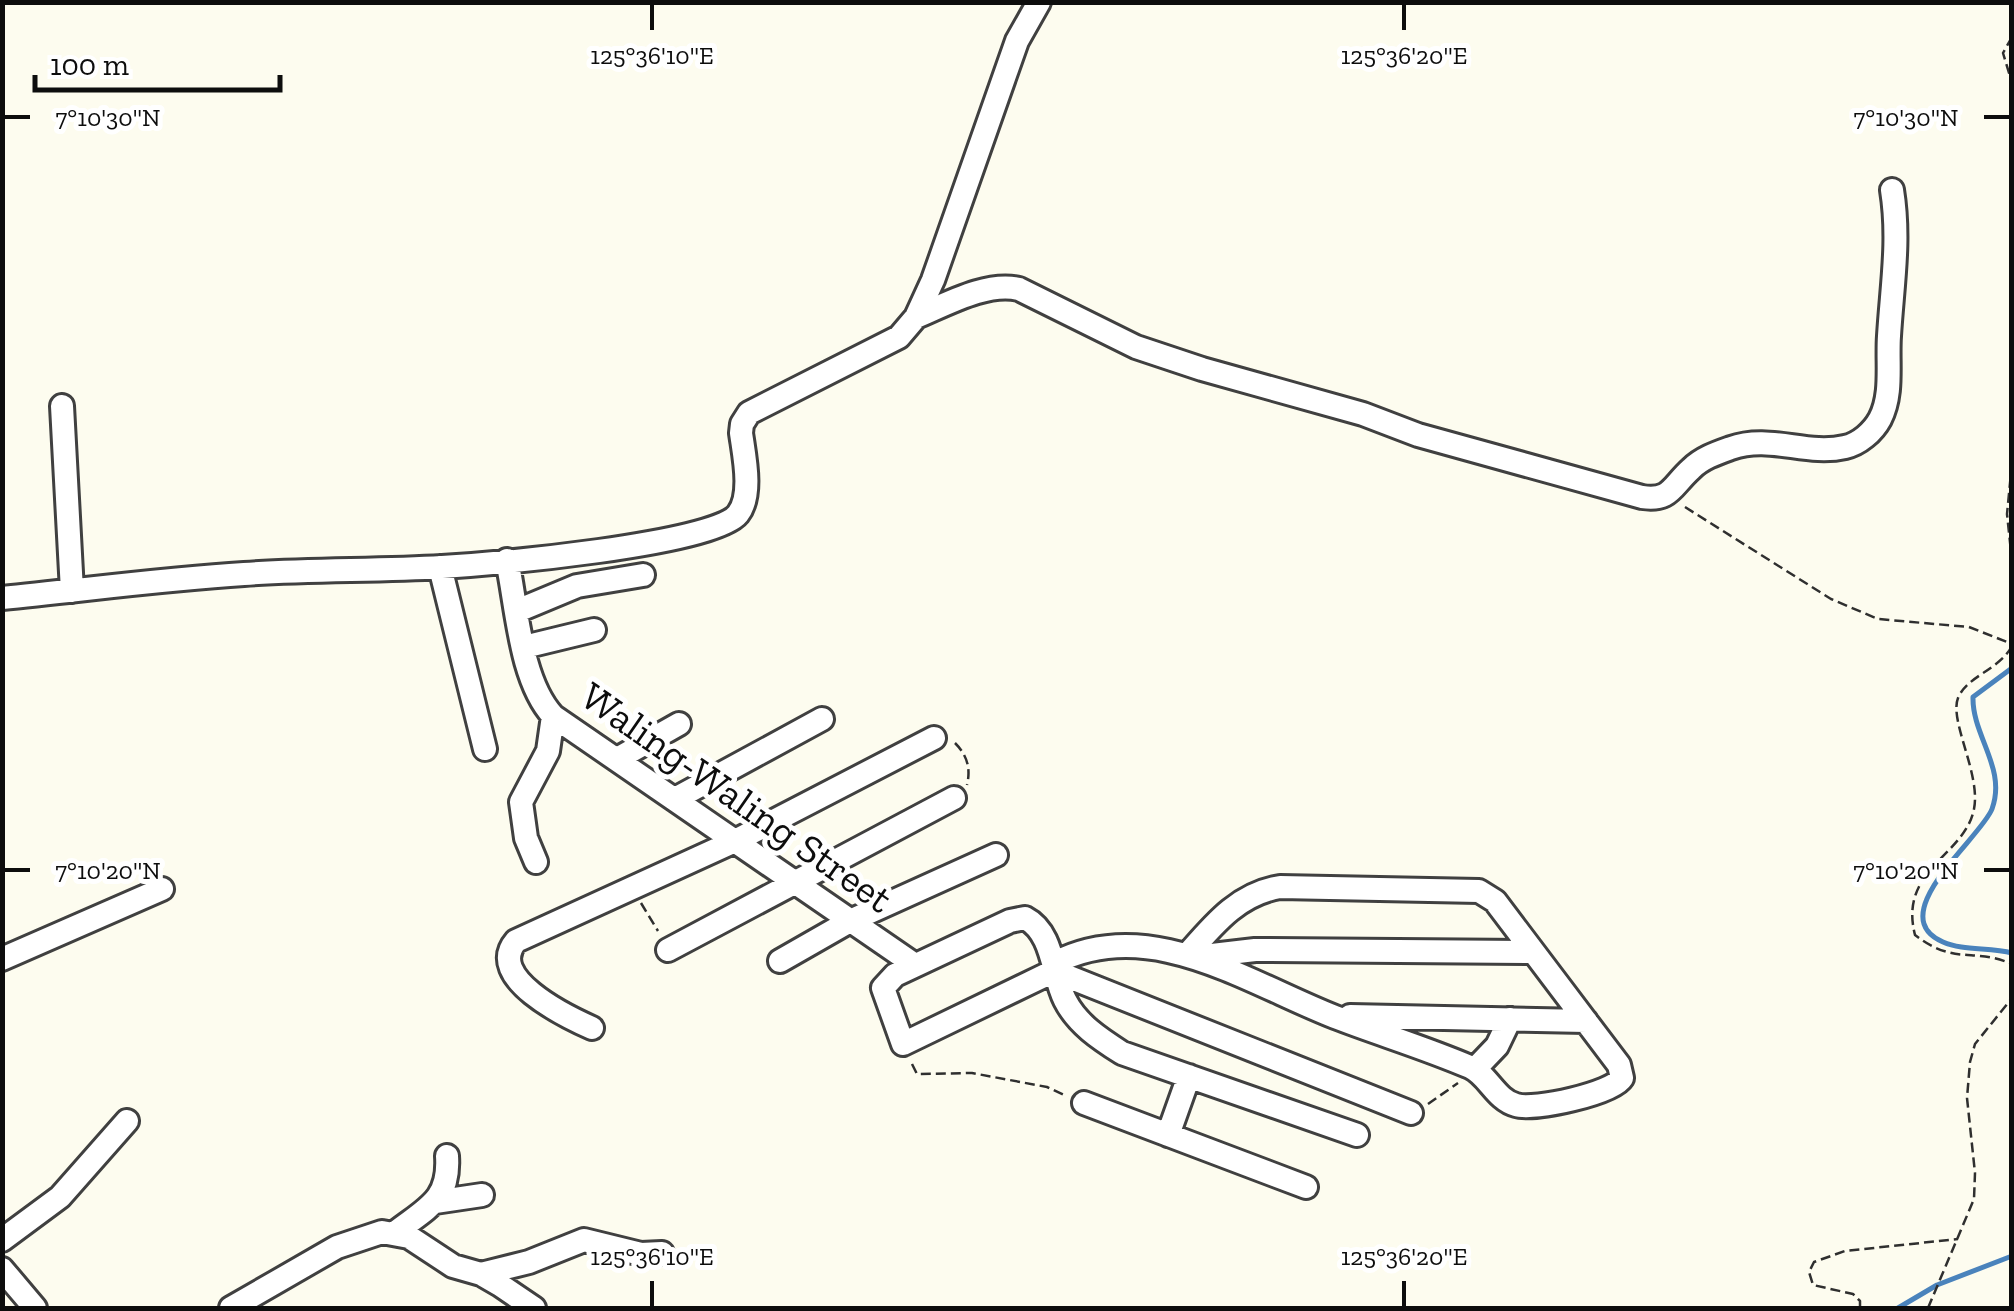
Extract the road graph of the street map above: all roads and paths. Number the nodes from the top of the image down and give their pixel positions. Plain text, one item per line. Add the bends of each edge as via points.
1 (1039, 2) edge
2 (2012, 36) edge
3 (2012, 83) edge
4 (1892, 190) dead end
5 (916, 317) junction
6 (62, 406) dead end
7 (2012, 464) edge
8 (1666, 496) junction
9 (508, 560) junction
10 (2012, 561) edge
11 (440, 567) junction
12 (643, 576) dead end
13 (72, 591) junction
14 (2, 598) edge
15 (517, 611) junction
16 (594, 630) dead end
17 (2012, 645) edge
18 (524, 647) junction
19 (553, 716) junction
20 (822, 718) dead end
21 (679, 724) dead end
22 (934, 738) joint
23 (485, 749) dead end
24 (618, 759) junction
25 (954, 798) joint
26 (675, 800) junction
27 (735, 841) junction
28 (996, 855) dead end
29 (536, 862) dead end
30 (793, 883) junction
31 (162, 889) dead end
32 (633, 890) junction
33 (850, 922) junction
34 (668, 950) joint
35 (1531, 952) junction
36 (1191, 956) junction
37 (2, 959) edge
38 (780, 960) dead end
39 (2012, 964) edge
40 (916, 966) junction
41 (1055, 967) junction
42 (2012, 998) edge
43 (1332, 1016) junction
44 (1510, 1018) junction
45 (1586, 1021) junction
46 (592, 1028) dead end
47 (903, 1044) junction
48 (1475, 1069) junction
49 (1190, 1076) junction
50 (1084, 1102) joint
51 (1411, 1113) dead end
52 (127, 1120) dead end
53 (1357, 1134) dead end
54 (1168, 1135) junction
55 (447, 1156) dead end
56 (1306, 1187) dead end
57 (482, 1194) dead end
58 (435, 1202) junction
59 (396, 1232) junction
60 (1959, 1239) junction
61 (2, 1240) edge
62 (662, 1253) dead end
63 (2, 1269) edge
64 (481, 1274) junction
65 (35, 1308) edge
66 (231, 1308) edge
67 (534, 1308) edge
68 (1860, 1308) edge
69 (1928, 1308) edge

1 - 5 street via 1018,41
2 - 3 path via 2003,53
4 - 8 street via 1896,263 1880,420 1850,447 1734,446 1693,466
5 - 8 street via 1011,286 1136,347 1202,369 1642,497
5 - 9 street via 875,352 749,413 741,433 746,494 729,522 689,536
6 - 13 street
7 - 10 path
8 - 17 path via 1832,599 1878,619 1969,627
9 - 11 street
9 - 15 street, Waling-Waling Street
11 - 13 street via 249,573
11 - 23 street
12 - 15 street via 577,586
13 - 14 street
15 - 18 street, Waling-Waling Street
16 - 18 street
17 - 39 path via 1958,698 1954,712 1967,748 1974,809 1916,892 1912,922 1915,935 1946,954
18 - 19 street, Waling-Waling Street via 535,690
19 - 24 street, Waling-Waling Street
19 - 29 street via 548,751 521,802
20 - 26 street
21 - 24 street
22 - 25 path via 957,744 966,759 967,786
22 - 27 street
24 - 26 street, Waling-Waling Street
25 - 30 street
26 - 27 street, Waling-Waling Street
27 - 30 street, Waling-Waling Street
27 - 32 street
28 - 33 street
30 - 33 street, Waling-Waling Street
30 - 34 street
31 - 37 street
32 - 34 path
32 - 46 street via 508,950 510,968 530,992
33 - 38 street
33 - 40 street, Waling-Waling Street
35 - 36 street via 1255,950
35 - 36 street via 1495,902 1479,891 1280,887 1243,899
35 - 45 street
36 - 41 street via 1106,945
36 - 43 street
40 - 41 street via 1025,918 1036,926
40 - 47 street via 883,988
41 - 47 street
41 - 49 street via 1074,1014 1101,1040
41 - 51 street
42 - 60 path via 1975,1044 1970,1062 1975,1186
43 - 44 street
43 - 48 street
44 - 45 street
44 - 48 street via 1497,1046
45 - 48 street via 1622,1071 1616,1087 1518,1106
47 - 50 path via 917,1074 972,1073
49 - 53 street
49 - 54 street
50 - 54 street
52 - 61 street via 60,1197
54 - 56 street
55 - 58 street via 447,1186
57 - 58 street
58 - 59 street
59 - 64 street via 453,1266
59 - 66 street via 338,1247
60 - 68 path via 1845,1251 1814,1262 1813,1284 1852,1294
60 - 69 path
62 - 64 street via 584,1240
63 - 65 street
64 - 67 street

